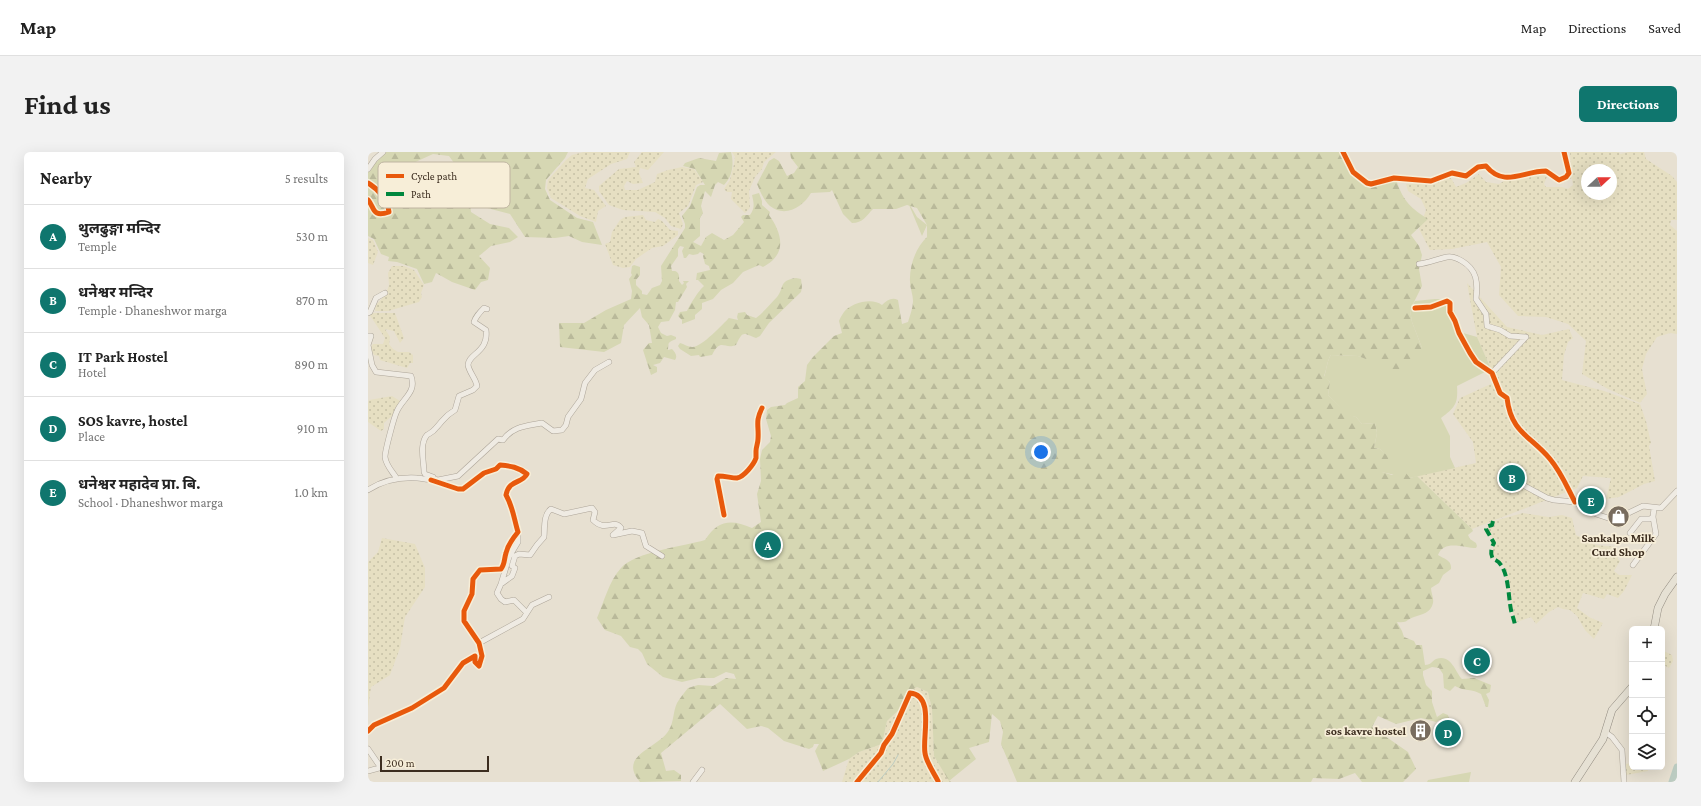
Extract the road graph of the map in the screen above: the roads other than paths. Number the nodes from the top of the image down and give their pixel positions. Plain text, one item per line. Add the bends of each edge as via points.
1 (383, 152) edge
2 (1343, 152) edge
3 (1564, 152) edge
4 (368, 169) edge
5 (368, 182) edge
6 (378, 191) edge
7 (368, 200) edge
8 (388, 208) edge
9 (370, 210) edge
10 (1419, 264) dead end
11 (385, 293) dead end
12 (1415, 308) dead end
13 (487, 309) dead end
14 (368, 313) edge
15 (368, 336) edge
16 (368, 345) edge
17 (609, 362) dead end
18 (1492, 373) junction
19 (762, 408) dead end
20 (396, 479) junction
21 (432, 479) junction
22 (1521, 484) dead end
23 (368, 490) edge
24 (1677, 491) edge
25 (1575, 502) junction
26 (1654, 508) junction
27 (724, 514) dead end
28 (1653, 517) junction
29 (518, 532) junction
30 (1630, 533) dead end
31 (662, 556) dead end
32 (1633, 565) dead end
33 (1676, 582) edge
34 (501, 584) junction
35 (548, 596) dead end
36 (526, 612) junction
37 (1655, 626) edge
38 (479, 643) junction
39 (1629, 690) edge
40 (368, 731) edge
41 (1605, 732) junction
42 (368, 749) edge
43 (702, 770) dead end
44 (368, 771) edge
45 (938, 781) edge
46 (693, 782) edge
47 (858, 782) edge
48 (1575, 782) edge
49 (1624, 782) edge

1 - 4 street
2 - 3 street via 1353,172 1371,184 1394,178 1431,181 1452,173 1466,176 1478,167 1486,166 1491,172 1505,178 1546,171 1559,180 1569,173
5 - 6 street
7 - 9 street
8 - 9 street via 389,212 383,214
10 - 18 street via 1448,257 1458,258 1468,264 1475,275 1476,299 1486,314 1487,326 1510,336 1526,337
11 - 14 street via 376,298
12 - 18 street via 1449,302 1450,312 1470,353 1476,362
13 - 21 street via 484,308 476,316 474,322 486,330 486,335 483,347 470,359 468,366 477,386 459,396 455,410 425,438 424,472
15 - 16 street via 371,336
16 - 20 street via 376,372 411,376 413,382 409,396 396,412 385,456
17 - 21 street via 595,370 586,382 581,399 562,430 553,431 542,423 514,428 503,440 498,439 458,476
18 - 25 street via 1500,393 1507,398 1518,428 1556,466
19 - 27 street via 756,427 756,457 750,468 738,478 718,476
20 - 21 street
20 - 23 street
21 - 29 street via 463,489 500,465 521,469 528,474 507,488 506,495 512,505
22 - 25 street via 1547,498
24 - 26 street via 1661,508
25 - 26 street via 1596,514 1614,518 1643,506
26 - 28 street
28 - 30 street via 1641,519
28 - 32 street via 1656,534
29 - 34 street via 518,542 509,557
29 - 38 street via 506,552 505,565 501,569 480,570 473,579 472,594 464,611 464,621
31 - 34 street via 646,546 642,532 632,530 613,535 621,528 619,525 597,524 593,520 595,512 592,508 564,514 552,509 546,516 544,537 530,555 515,556 512,576
33 - 37 main road via 1665,594 1658,608
34 - 36 street via 498,592 501,599 505,602 514,600
35 - 36 street via 532,605
36 - 38 street via 523,618
38 - 40 street via 482,656 479,666 475,662 475,656 463,663 444,688 412,708 374,725
39 - 41 main road via 1612,710
41 - 48 main road
41 - 49 street via 1622,750
42 - 44 street via 379,765 379,768
43 - 46 street
45 - 47 street via 925,754 926,709 923,700 916,693 910,693 881,753

